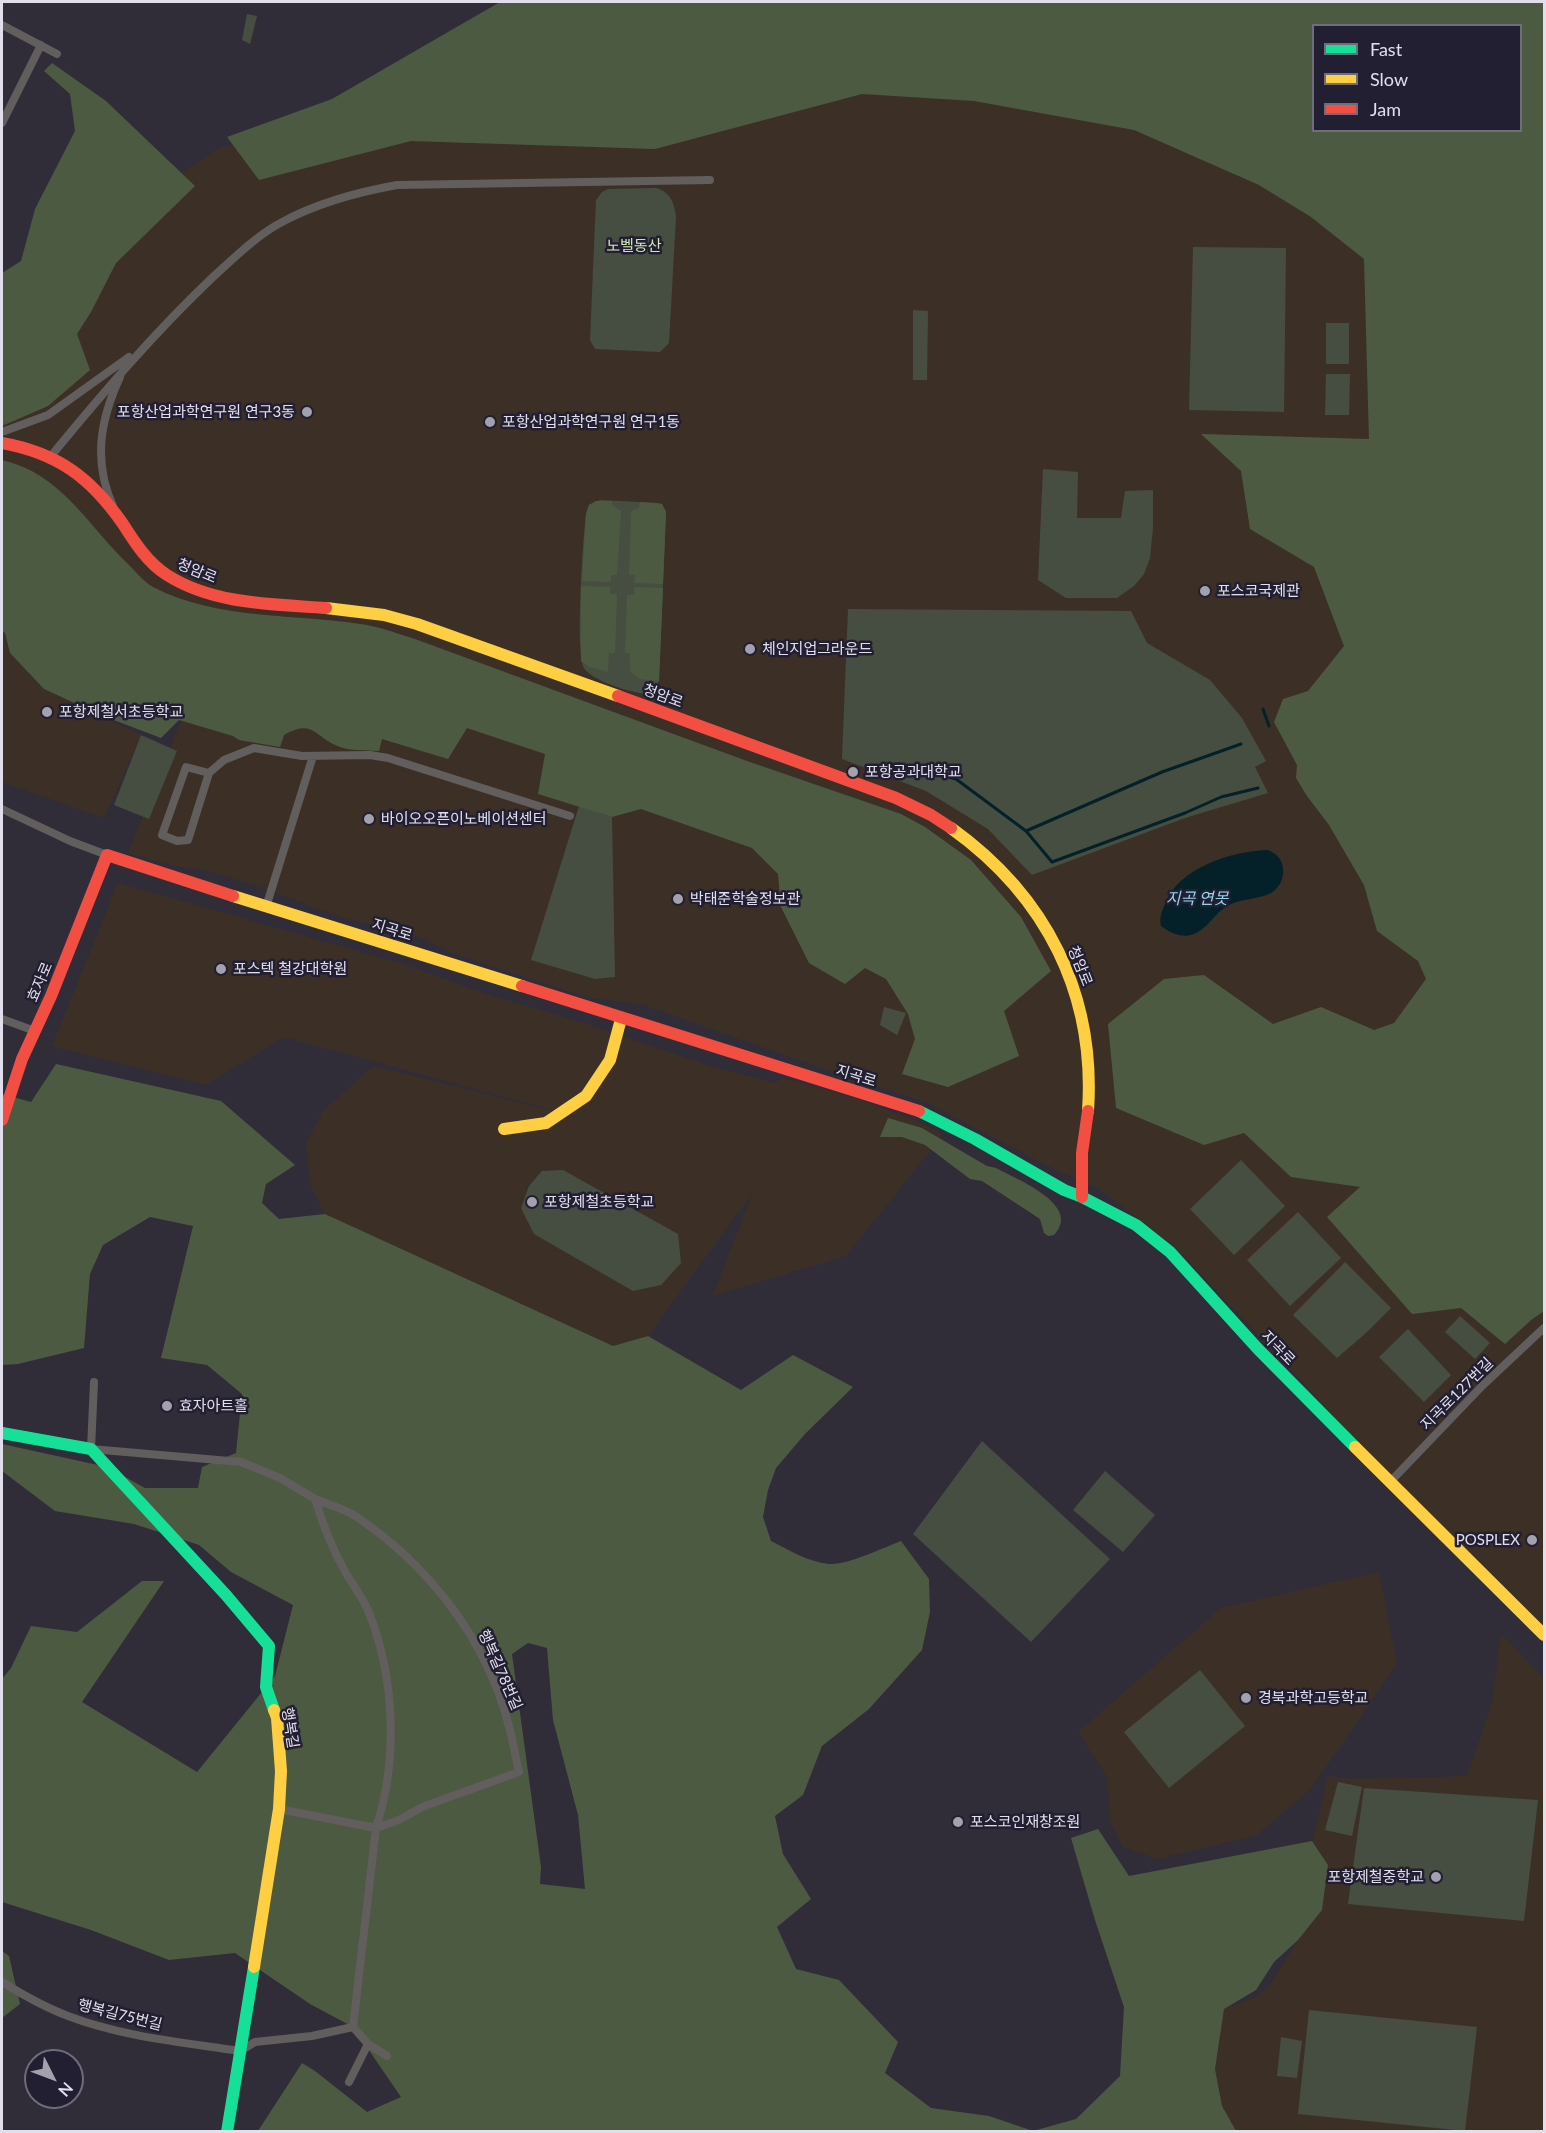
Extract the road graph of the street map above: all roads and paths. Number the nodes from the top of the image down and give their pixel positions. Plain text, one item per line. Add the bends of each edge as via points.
1 (2, 25) edge
2 (41, 45) junction
3 (57, 54) dead end
4 (2, 123) edge
5 (710, 180) dead end
6 (140, 351) junction
7 (124, 368) junction
8 (2, 432) edge
9 (2, 442) edge
10 (51, 456) junction
11 (124, 528) junction
12 (313, 756) junction
13 (209, 773) junction
14 (2, 810) edge
15 (570, 816) dead end
16 (107, 855) junction
17 (266, 907) junction
18 (2, 1019) edge
19 (621, 1019) junction
20 (35, 1031) junction
21 (2, 1120) edge
22 (504, 1129) dead end
23 (1082, 1197) junction
24 (1545, 1328) edge
25 (94, 1382) dead end
26 (2, 1433) edge
27 (91, 1449) junction
28 (1390, 1481) junction
29 (315, 1499) junction
30 (1545, 1635) edge
31 (279, 1809) junction
32 (376, 1828) junction
33 (2, 1982) edge
34 (353, 2027) junction
35 (368, 2044) junction
36 (240, 2051) junction
37 (387, 2056) dead end
38 (349, 2082) dead end
39 (227, 2132) edge

1 - 2 street
2 - 3 street
2 - 4 street
5 - 6 street via 397,185 349,195 291,217 266,233 190,298
6 - 7 street
6 - 8 street via 48,415
7 - 10 street
7 - 11 street via 105,417 100,458 106,489
9 - 10 street, 청암로
10 - 11 street, 청암로 via 99,492
11 - 23 street, 청암로 via 164,573 202,592 405,620 892,797 940,820 981,852 1018,889 1050,936 1072,983 1083,1028 1088,1084
12 - 13 street via 254,748 224,760
12 - 15 street via 388,758
12 - 17 street
13 - 13 street via 186,767 162,835 177,842 188,840
14 - 16 street, 지곡로
16 - 17 street, 지곡로
16 - 20 street, 효자로
17 - 19 street, 지곡로
18 - 20 street
19 - 22 street via 610,1060 586,1096 546,1123
19 - 23 street, 지곡로 via 921,1112
20 - 21 street, 효자로
23 - 28 street, 지곡로 via 1136,1226 1170,1252 1257,1349
24 - 28 street, 지곡로127번길
25 - 27 street
26 - 27 street
27 - 29 street, 행복길78번길 via 241,1462 280,1478
27 - 31 street, 행복길 via 269,1646 266,1687 277,1718
28 - 30 street, 지곡로
29 - 32 street via 327,1538 370,1613 388,1689 392,1739 386,1799
29 - 32 street, 행복길78번길 via 355,1516 410,1559 445,1597 477,1647 494,1683 519,1772
31 - 32 street
31 - 36 street, 행복길
32 - 34 street
33 - 36 street, 행복길75번길 via 68,2016 119,2032
34 - 35 street
34 - 36 street via 255,2042
35 - 37 street
35 - 38 street
36 - 39 street, 행복길

